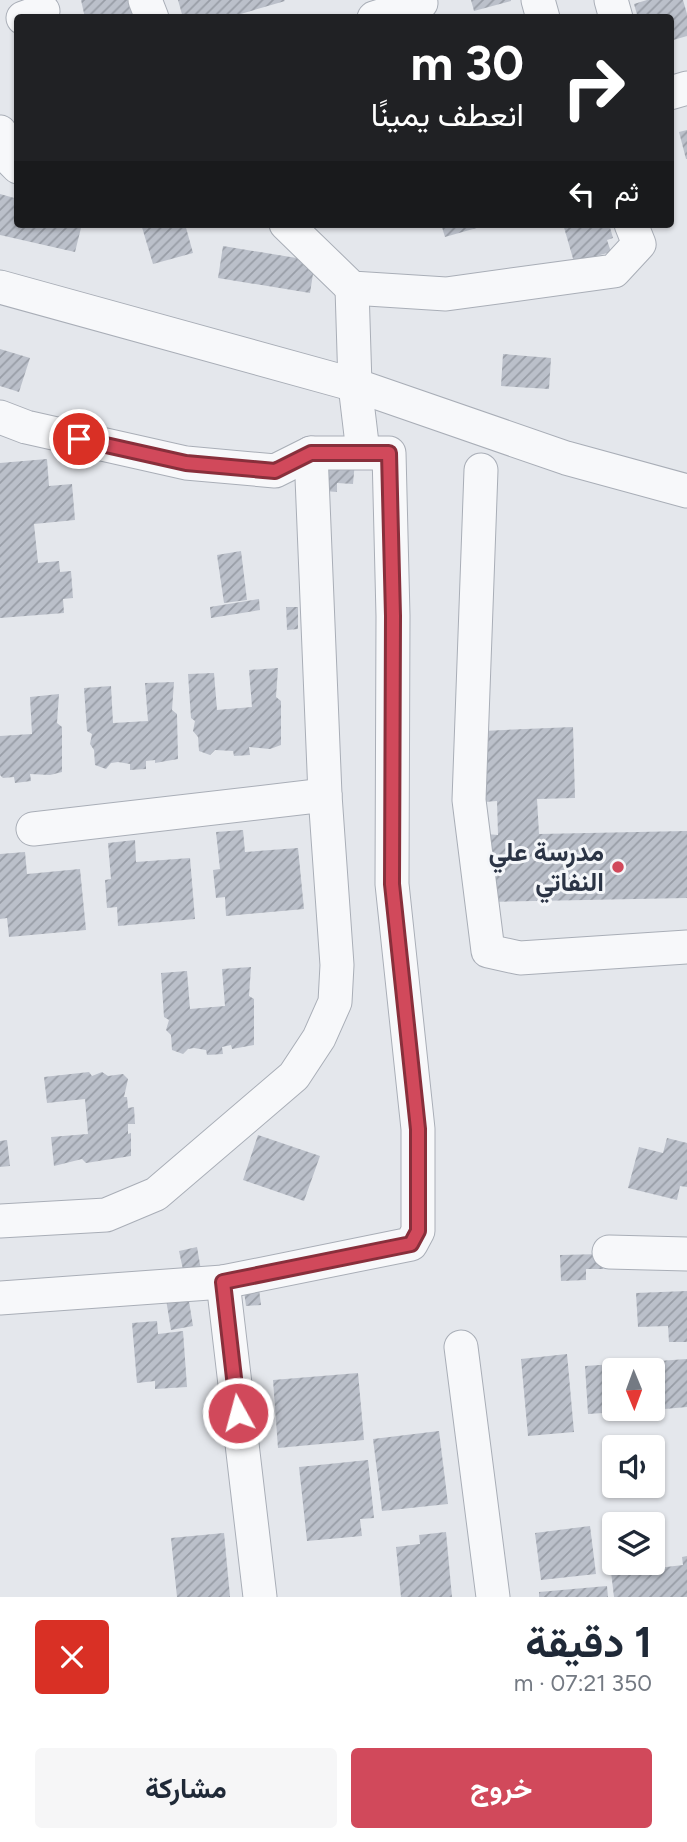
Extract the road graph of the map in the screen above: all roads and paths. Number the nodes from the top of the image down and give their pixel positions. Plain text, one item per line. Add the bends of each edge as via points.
1 (423, 7) edge
2 (392, 14) edge
3 (0, 132) edge
4 (14, 163) edge
5 (290, 228) edge
6 (633, 228) edge
7 (0, 287) edge
8 (352, 288) junction
9 (355, 386) junction
10 (0, 417) edge
11 (363, 452) junction
12 (311, 453) junction
13 (481, 470) dead end
14 (687, 491) edge
15 (325, 795) junction
16 (33, 829) dead end
17 (687, 947) edge
18 (0, 1221) edge
19 (609, 1252) dead end
20 (687, 1254) edge
21 (223, 1282) junction
22 (0, 1298) edge
23 (461, 1347) dead end
24 (260, 1597) edge
25 (493, 1597) edge

1 - 2 street
3 - 4 street
5 - 8 street
6 - 8 street via 639,244 622,265 606,274 446,294
7 - 9 street
8 - 9 street
9 - 11 street
9 - 14 street via 566,458
10 - 12 street via 186,463 275,471
11 - 12 street
11 - 21 street via 389,453 392,884 418,1129 418,1231 411,1244 404,1246
12 - 15 street
13 - 17 street via 469,800 488,951 520,958
15 - 16 street
15 - 18 street via 337,965 335,1002 294,1076 156,1194 132,1207 106,1215
19 - 20 street
21 - 22 street
21 - 24 street
23 - 25 street

